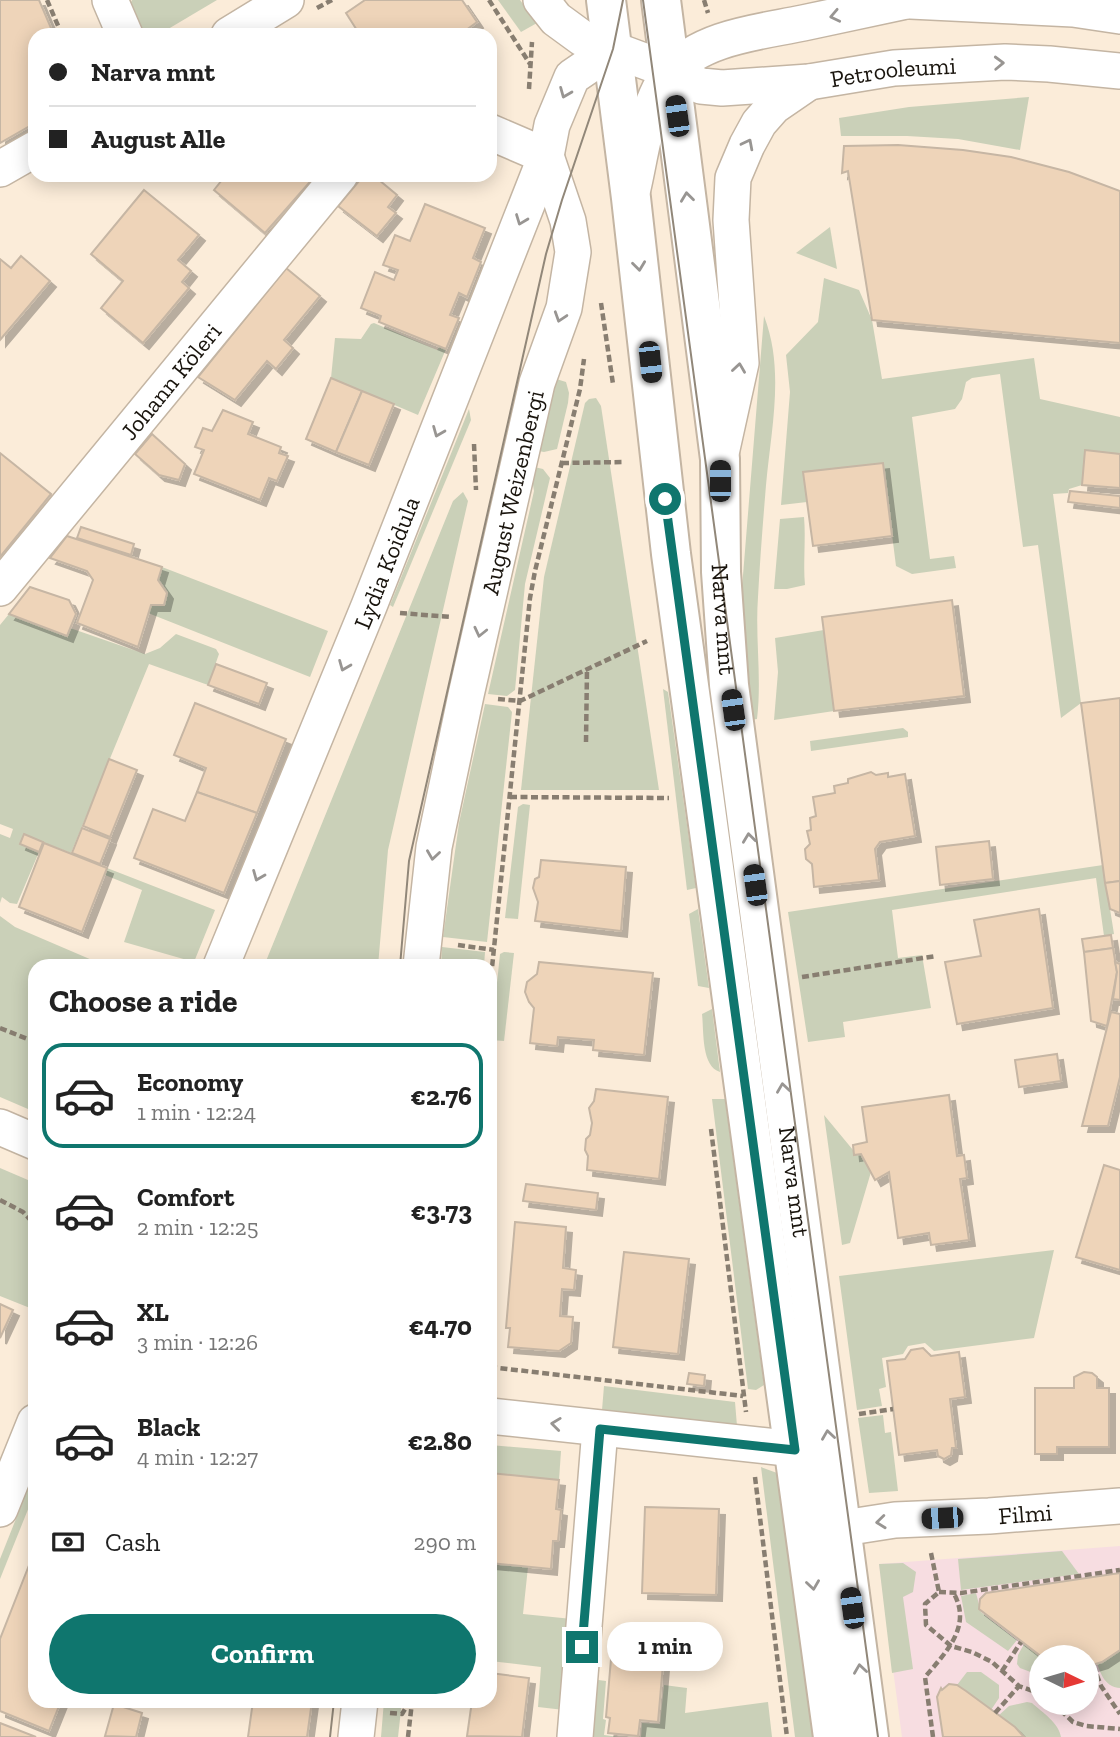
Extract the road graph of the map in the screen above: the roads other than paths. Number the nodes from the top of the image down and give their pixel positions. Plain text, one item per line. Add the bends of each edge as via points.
1 (110, 0) edge
2 (286, 0) edge
3 (541, 0) edge
4 (606, 0) edge
5 (661, 0) edge
6 (896, 1) edge
7 (1120, 16) edge
8 (122, 28) edge
9 (240, 28) edge
10 (613, 49) junction
11 (1120, 71) edge
12 (671, 72) junction
13 (809, 82) junction
14 (497, 135) edge
15 (28, 153) edge
16 (546, 156) junction
17 (0, 169) edge
18 (334, 182) edge
19 (631, 198) junction
20 (720, 459) junction
21 (0, 588) edge
22 (224, 959) edge
23 (422, 959) edge
24 (0, 1127) edge
25 (28, 1139) edge
26 (497, 1417) edge
27 (600, 1429) junction
28 (28, 1439) edge
29 (795, 1450) junction
30 (1120, 1506) edge
31 (0, 1509) edge
32 (823, 1528) junction
33 (359, 1708) edge
34 (356, 1737) edge
35 (575, 1737) edge
36 (833, 1737) edge
37 (869, 1737) edge

1 - 8 street
2 - 9 street
3 - 10 street, Petrooleumi via 569,30
4 - 10 main road, Narva mnt
5 - 12 main road, Narva mnt
6 - 7 street via 1073,9
6 -> 12 street via 715,44
10 - 12 street, Petrooleumi
10 -> 16 street via 572,76 552,125
10 - 19 main road, Narva mnt
13 -> 11 street, Petrooleumi via 894,68 1005,62
12 - 13 street, Petrooleumi via 701,86 722,88
12 - 19 street via 656,95
20 -> 12 main road, Narva mnt
20 -> 13 street via 741,363 731,220 733,178 759,123 774,106
14 - 16 street
15 - 17 street
16 -> 22 street, Lydia Koidula
16 -> 23 street, August Weizenbergi via 573,251 564,308 537,383 466,695 434,847
18 - 21 street, Johann Köleri
19 -> 29 main road, Narva mnt via 671,554
32 -> 20 main road, Narva mnt via 729,685
24 - 25 street
27 -> 26 street
27 - 29 street
27 - 35 street
28 - 31 street
29 - 32 main road, Narva mnt
30 -> 32 street, Filmi
32 -> 36 main road, Narva mnt
37 -> 32 main road, Narva mnt
33 - 34 street

